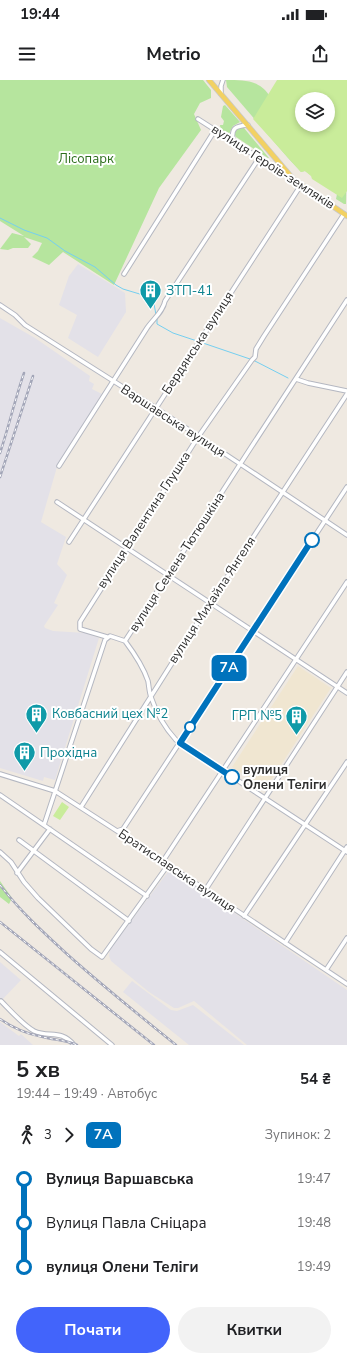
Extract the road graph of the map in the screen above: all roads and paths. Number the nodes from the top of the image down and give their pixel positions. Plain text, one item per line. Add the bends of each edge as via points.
1 (210, 80) edge
2 (223, 80) edge
3 (221, 94) junction
4 (198, 119) dead end
5 (248, 125) junction
6 (215, 130) junction
7 (233, 141) junction
8 (259, 158) junction
9 (293, 179) junction
10 (301, 185) junction
11 (345, 215) edge
12 (124, 274) dead end
13 (347, 300) edge
14 (0, 305) edge
15 (296, 379) junction
16 (113, 381) junction
17 (347, 391) edge
18 (347, 394) edge
19 (156, 408) junction
20 (198, 437) junction
21 (240, 465) junction
22 (59, 466) dead end
23 (347, 487) edge
24 (282, 492) junction
25 (58, 502) dead end
26 (84, 519) junction
27 (325, 521) junction
28 (347, 535) edge
29 (69, 542) dead end
30 (126, 548) junction
31 (169, 575) junction
32 (347, 582) edge
33 (210, 603) junction
34 (80, 628) joint
35 (254, 631) junction
36 (107, 637) junction
37 (125, 641) junction
38 (297, 659) junction
39 (347, 672) edge
40 (337, 687) junction
41 (347, 693) edge
42 (151, 696) junction
43 (180, 743) junction
44 (347, 762) edge
45 (223, 771) junction
46 (0, 774) edge
47 (55, 791) junction
48 (0, 795) edge
49 (265, 798) junction
50 (80, 807) junction
51 (44, 825) junction
52 (305, 825) junction
53 (50, 829) junction
54 (117, 831) junction
55 (19, 840) dead end
56 (347, 847) edge
57 (34, 851) junction
58 (346, 851) edge
59 (0, 852) edge
60 (163, 861) junction
61 (168, 865) junction
62 (17, 873) junction
63 (206, 889) junction
64 (147, 896) junction
65 (244, 916) junction
66 (129, 921) junction
67 (347, 938) edge
68 (285, 943) junction
69 (0, 952) edge
70 (326, 970) junction
71 (347, 984) edge
72 (1, 1001) edge
73 (74, 1045) edge
74 (112, 1045) edge

1 - 3 main road
2 - 3 street
3 - 5 main road
4 - 6 street, вулиця Героїв-земляків
5 - 7 street via 234,128
5 - 9 main road
6 - 7 street, вулиця Героїв-земляків
6 - 12 street
7 - 8 street, вулиця Героїв-земляків
8 - 9 street, вулиця Героїв-земляків
8 - 16 street via 165,301 161,312 154,317
9 - 10 main road, вулиця Героїв-земляків
10 - 11 main road, вулиця Героїв-земляків
10 - 19 street, Бердянська вулиця
11 - 20 street, вулиця Валентина Глушка via 264,336 256,349 255,357
13 - 15 street, вулиця Семена Тютюшкіна
14 - 16 street, Варшавська вулиця via 25,325
15 - 17 street
15 - 21 street, вулиця Семена Тютюшкіна
16 - 19 street, Варшавська вулиця
16 - 22 street
18 - 24 street, вулиця Михайла Янгеля
19 - 20 street, Варшавська вулиця
19 - 26 street, Бердянська вулиця
20 - 21 street, Варшавська вулиця
20 - 30 street, вулиця Валентина Глушка
21 - 24 street, Варшавська вулиця
21 - 31 street, вулиця Семена Тютюшкіна
23 - 27 street
24 - 27 street, Варшавська вулиця
24 - 33 street, вулиця Михайла Янгеля
25 - 26 street
26 - 29 street, Бердянська вулиця
26 - 30 street
27 - 28 street, Варшавська вулиця
27 - 35 street
30 - 31 street
30 - 34 street, вулиця Валентина Глушка via 80,622
31 - 33 street
31 - 37 street, вулиця Семена Тютюшкіна
32 - 38 street
33 - 35 street
33 - 42 street, вулиця Михайла Янгеля
34 - 36 street, вулиця Семена Тютюшкіна
35 - 38 street
35 - 43 street
36 - 37 street, вулиця Семена Тютюшкіна
36 - 47 street
37 - 42 street via 139,660
38 - 40 street
38 - 45 street
39 - 40 street
40 - 41 street
40 - 49 street
42 - 43 street via 171,735
42 - 50 street, вулиця Михайла Янгеля
43 - 45 street
43 - 54 street via 123,829
44 - 52 street
45 - 49 street
45 - 60 street
46 - 47 street, Братиславська вулиця
47 - 50 street, Братиславська вулиця
47 - 51 street
48 - 51 street
49 - 52 street
49 - 63 street
50 - 54 street, Братиславська вулиця
51 - 53 street
52 - 58 street
52 - 65 street
53 - 57 street
53 - 64 street
54 - 60 street, Братиславська вулиця
55 - 57 street
56 - 58 street
57 - 62 street
57 - 66 street
58 - 68 street
59 - 62 street via 11,862
60 - 61 street, Братиславська вулиця
61 - 63 street, Братиславська вулиця
61 - 64 street
62 - 66 street via 38,898 102,957
63 - 65 street, Братиславська вулиця
64 - 66 street
65 - 68 street, Братиславська вулиця
67 - 70 street
68 - 70 street, Братиславська вулиця
69 - 74 street
70 - 71 street, Братиславська вулиця
72 - 73 street via 27,1026 34,1030 64,1036

